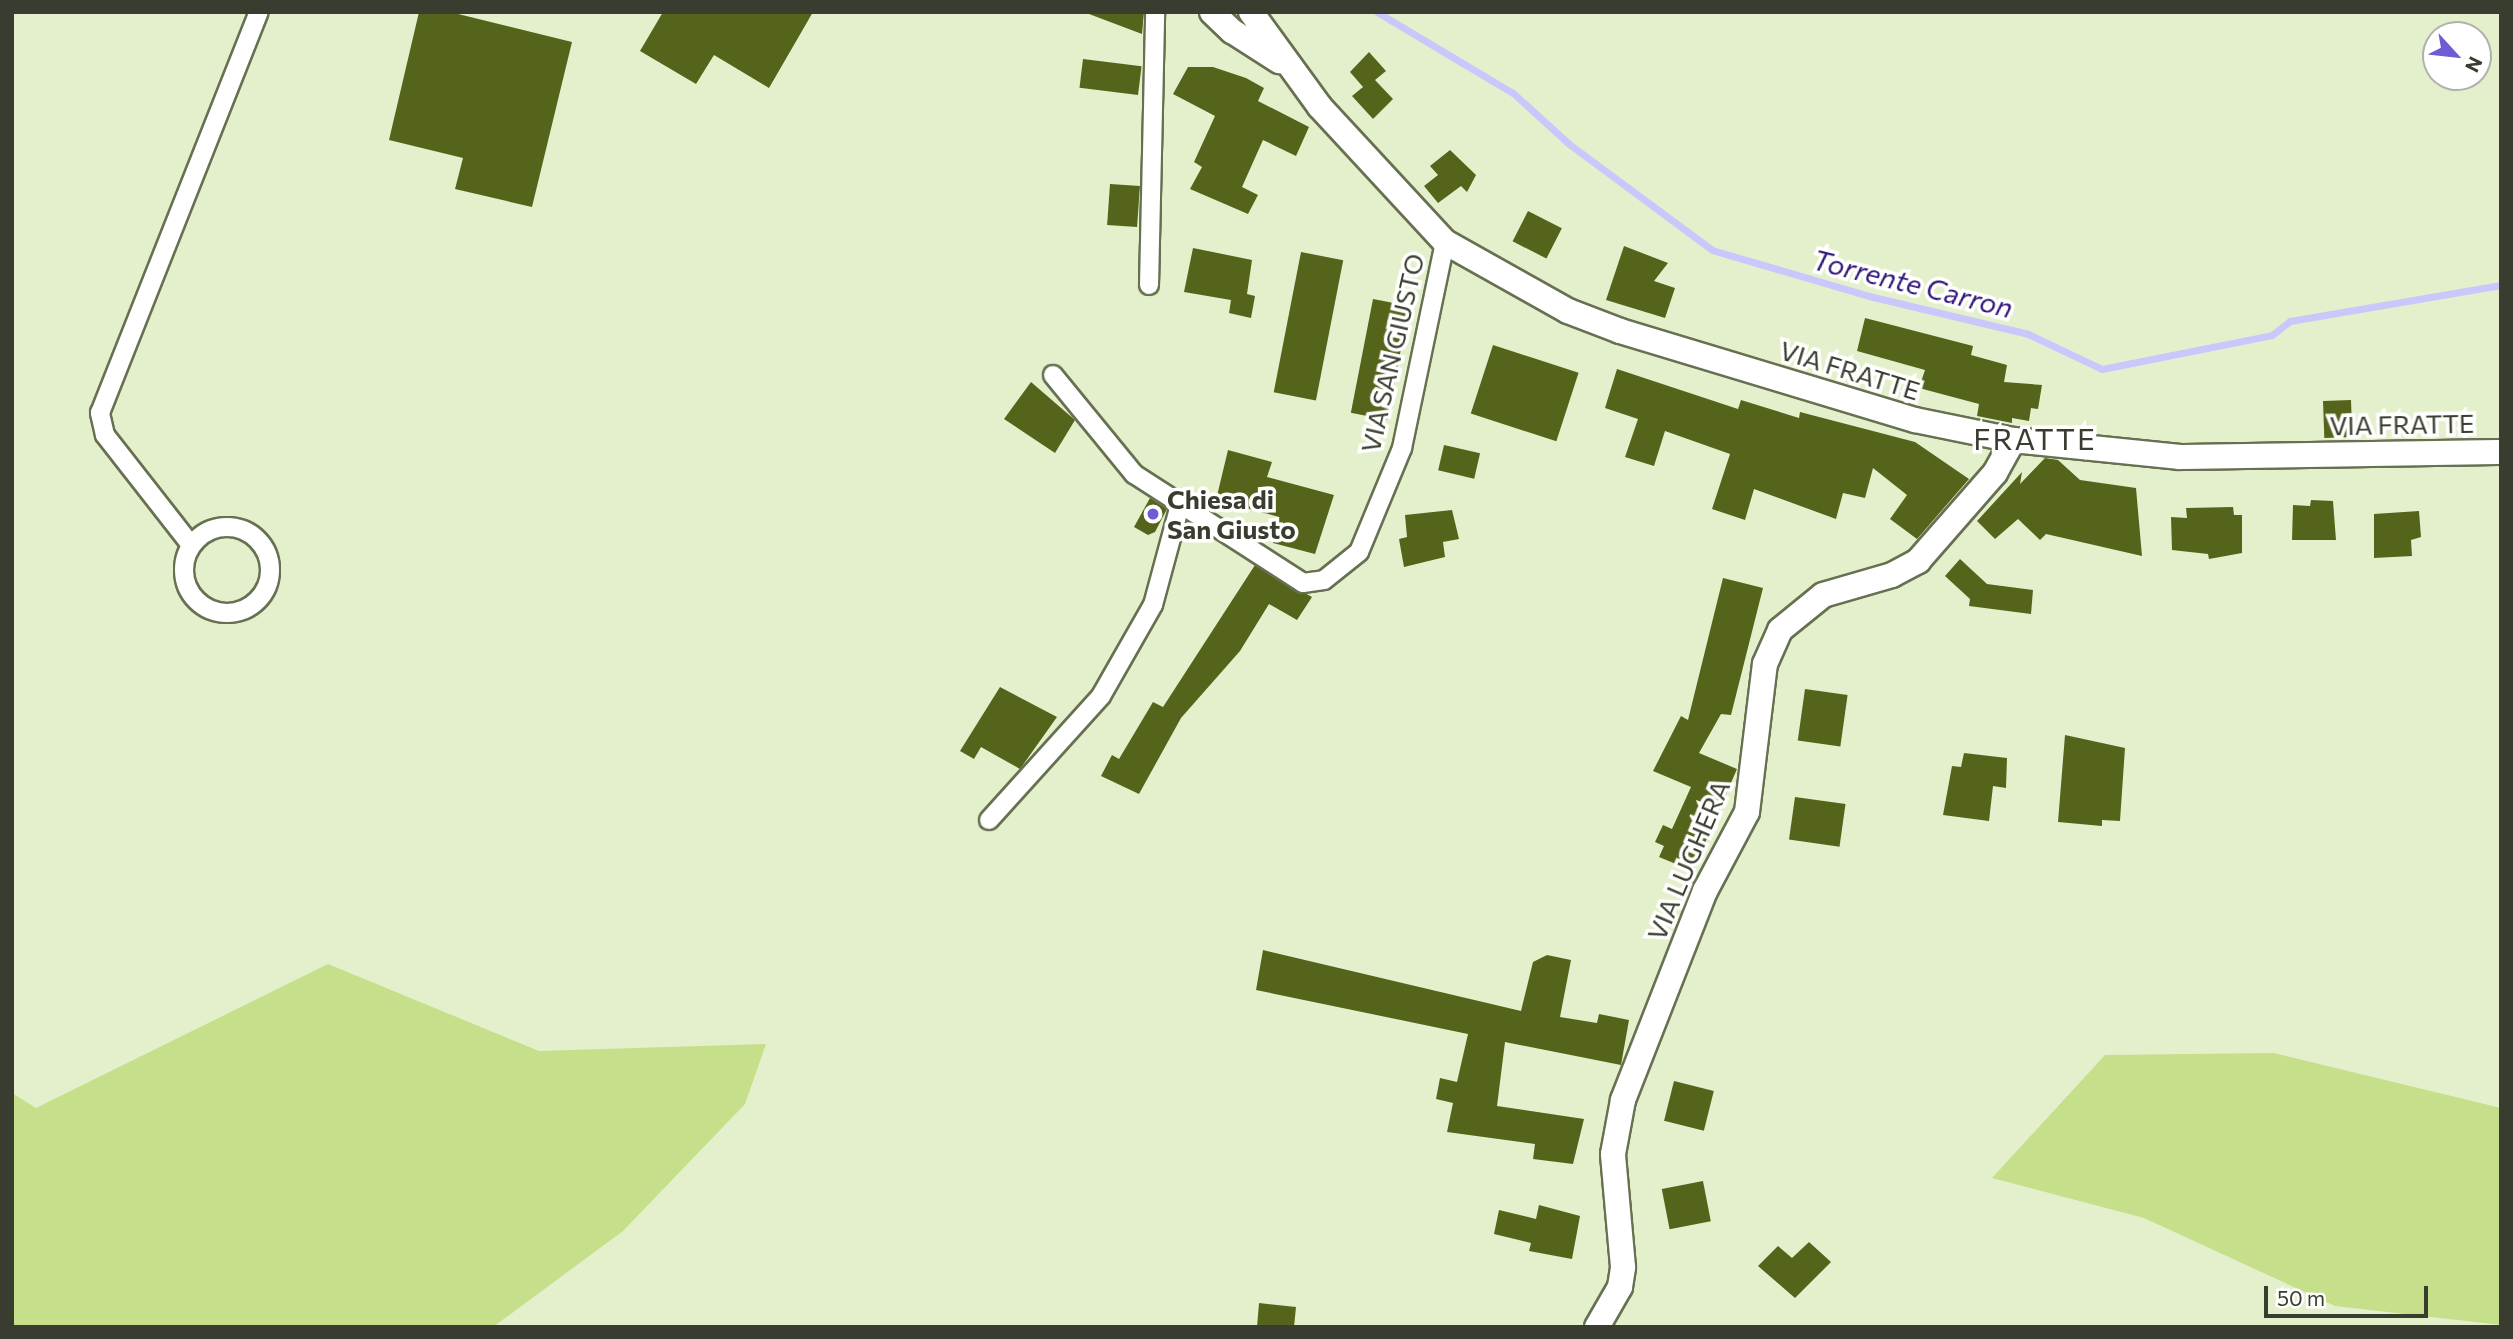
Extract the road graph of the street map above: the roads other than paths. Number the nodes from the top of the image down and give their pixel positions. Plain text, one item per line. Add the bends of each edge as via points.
1 (259, 12) edge
2 (1155, 12) edge
3 (1212, 12) edge
4 (1251, 12) edge
5 (1287, 66) junction
6 (1445, 242) junction
7 (1149, 285) dead end
8 (1053, 375) dead end
9 (2013, 440) junction
10 (2501, 452) edge
11 (1180, 505) junction
12 (191, 545) junction
13 (989, 820) dead end
14 (1597, 1327) edge

1 - 12 street via 100,413 105,435
2 - 7 street
3 - 5 main road via 1232,32
4 - 5 main road
5 - 6 main road, VIA FRATTE
6 - 9 main road, VIA FRATTE via 1509,281 1620,331 1915,420
6 - 11 street, VIA SAN GIUSTO via 1402,448 1359,552 1324,580 1303,583
8 - 11 street, VIA SAN GIUSTO via 1134,474
9 - 10 main road, VIA FRATTE via 2180,457
9 - 14 main road, VIA LUGHERA via 1994,473 1919,561 1892,575 1823,595 1780,630 1765,664 1747,812 1705,891 1623,1100 1612,1154 1623,1267 1620,1287
11 - 13 street via 1153,605 1101,696
12 - 12 street via 185,558 187,586 205,608 233,612 258,599 266,587 269,559 254,536 228,527 201,535

